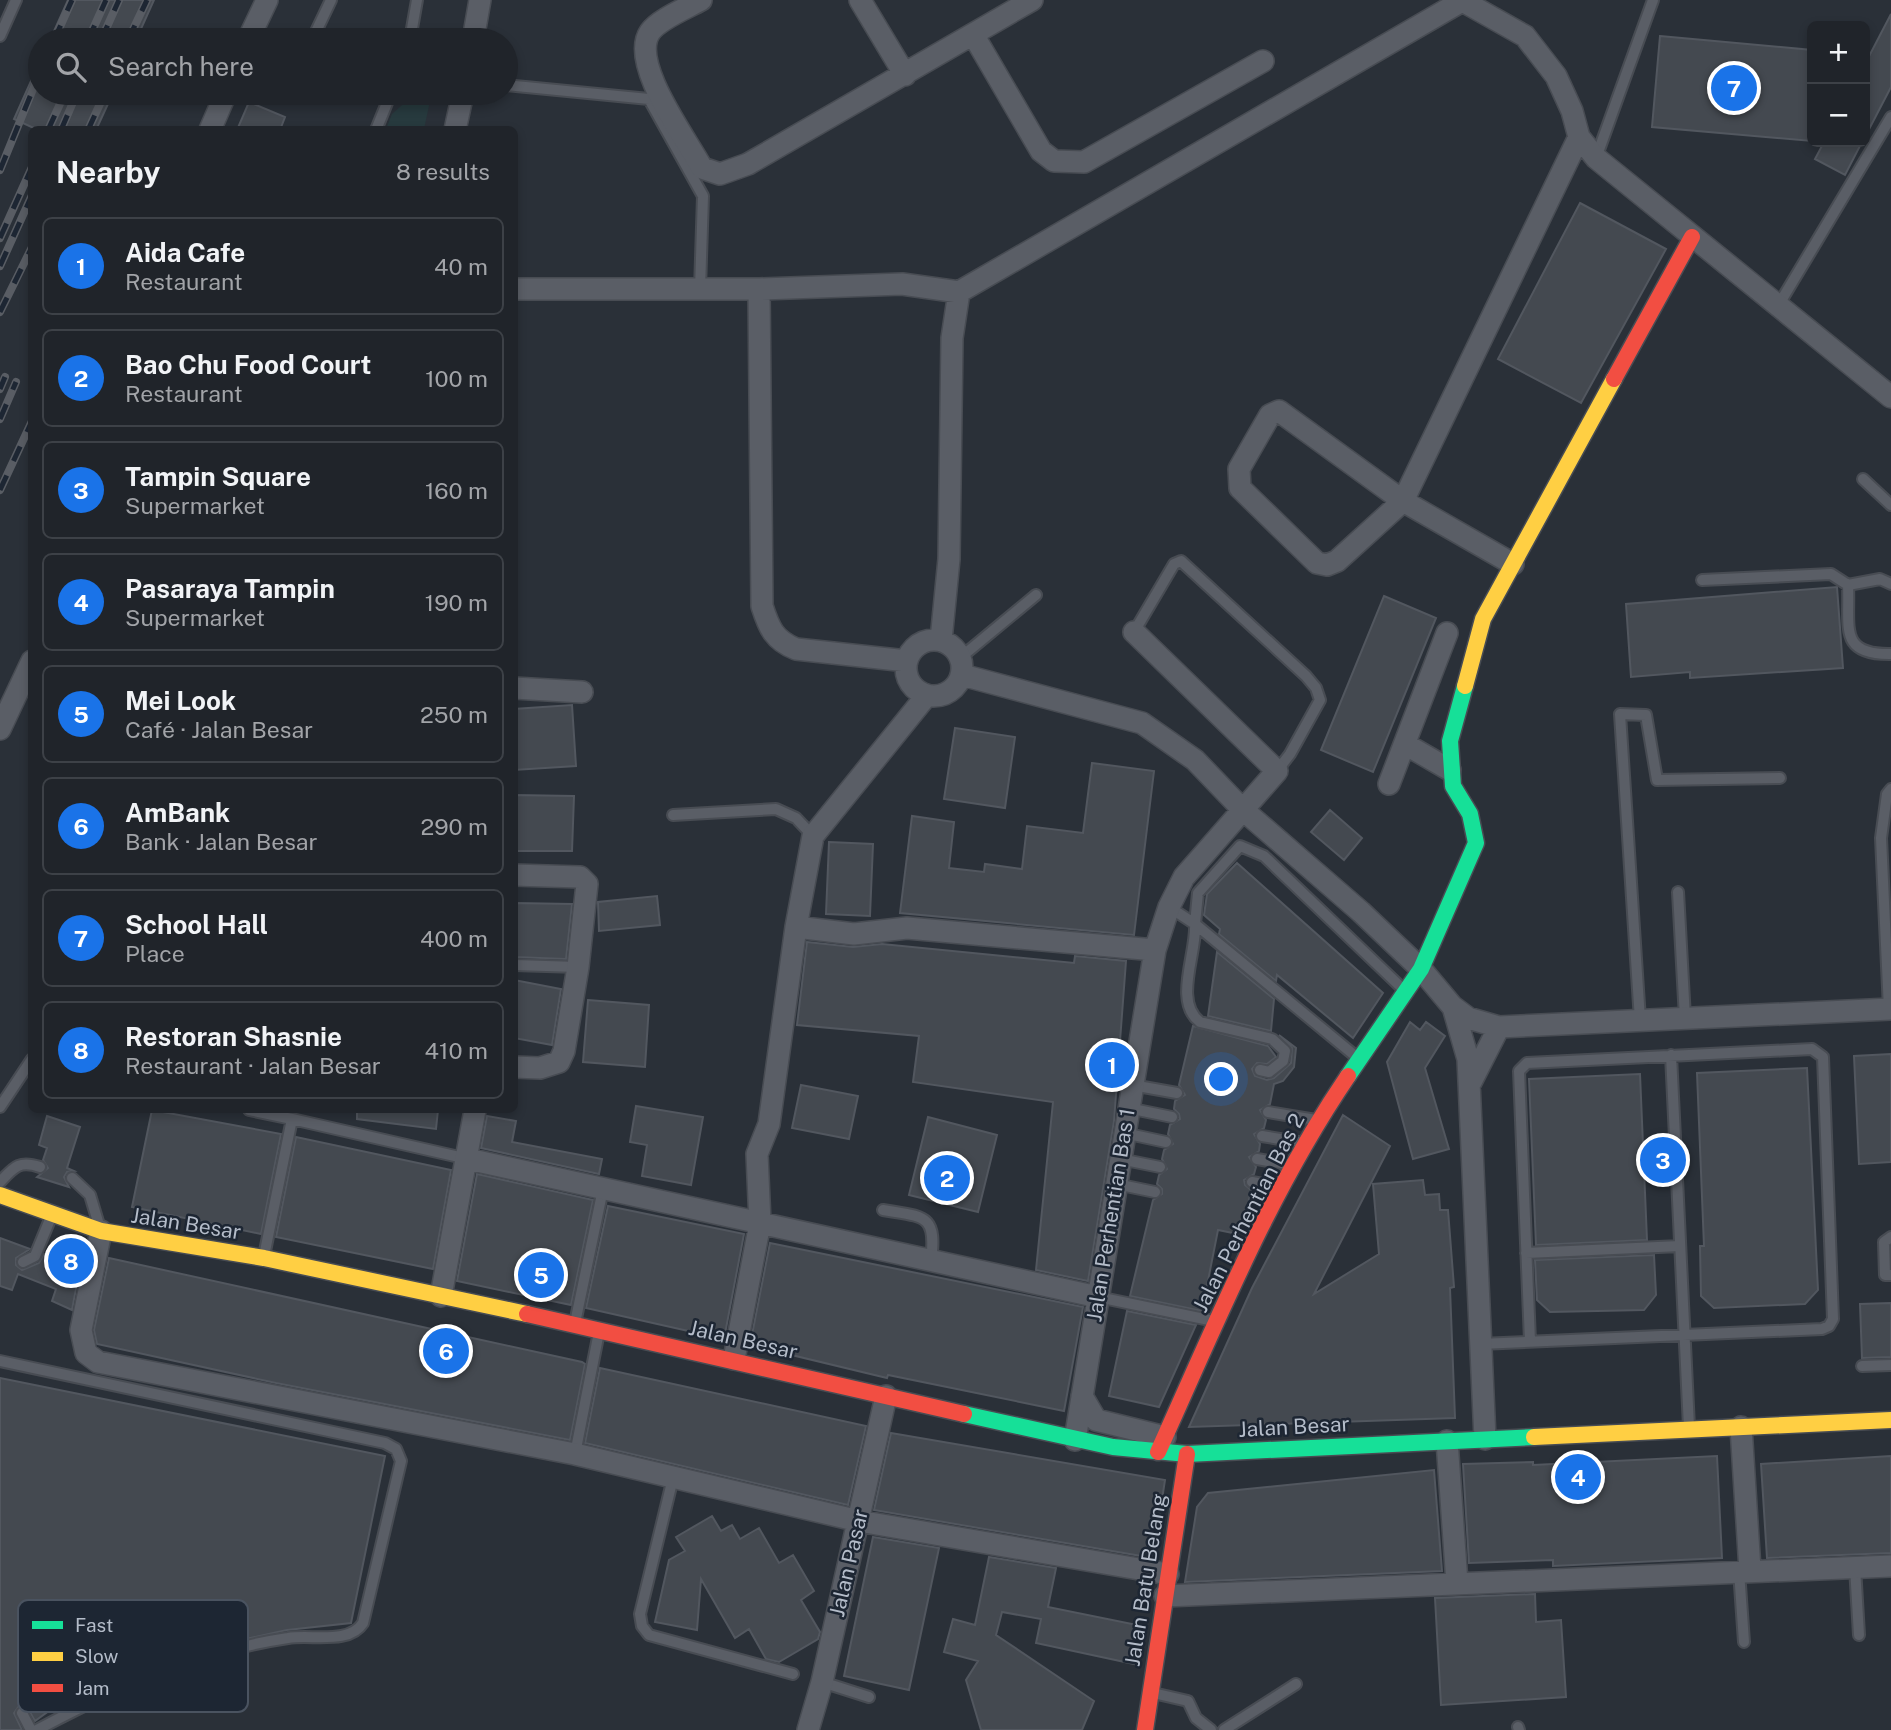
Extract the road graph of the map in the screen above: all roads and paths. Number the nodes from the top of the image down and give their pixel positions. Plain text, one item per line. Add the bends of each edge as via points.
1 (16, 0) edge
2 (267, 0) edge
3 (331, 0) edge
4 (417, 0) edge
5 (480, 0) edge
6 (701, 0) edge
7 (860, 0) edge
8 (1032, 0) edge
9 (1653, 0) edge
10 (1461, 1) edge
11 (254, 28) edge
12 (318, 28) edge
13 (413, 28) edge
14 (475, 28) edge
15 (0, 36) edge
16 (974, 36) junction
17 (1263, 61) dead end
18 (905, 75) junction
19 (518, 86) edge
20 (221, 105) edge
21 (386, 105) edge
22 (460, 105) edge
23 (1891, 117) edge
24 (212, 126) edge
25 (378, 126) edge
26 (456, 126) edge
27 (1579, 137) junction
28 (1596, 158) junction
29 (1692, 237) junction
30 (518, 289) edge
31 (700, 289) junction
32 (759, 289) junction
33 (959, 292) junction
34 (1778, 306) junction
35 (1891, 397) edge
36 (1863, 479) dead end
37 (1403, 501) junction
38 (1891, 505) edge
39 (1513, 564) junction
40 (1702, 580) dead end
41 (1891, 583) edge
42 (1848, 585) junction
43 (1036, 595) dead end
44 (1134, 632) joint
45 (1447, 633) dead end
46 (941, 640) junction
47 (1891, 654) edge
48 (907, 661) junction
49 (961, 666) junction
50 (28, 670) edge
51 (518, 688) edge
52 (582, 692) dead end
53 (927, 695) junction
54 (0, 729) edge
55 (1405, 744) junction
56 (1450, 770) junction
57 (1277, 771) junction
58 (1780, 778) dead end
59 (1389, 784) dead end
60 (1891, 789) edge
61 (1242, 809) junction
62 (673, 815) dead end
63 (813, 836) junction
64 (518, 875) edge
65 (1678, 892) dead end
66 (1169, 907) junction
67 (1195, 924) junction
68 (796, 927) junction
69 (1155, 950) junction
70 (518, 965) edge
71 (578, 967) junction
72 (1421, 969) junction
73 (1406, 992) junction
74 (1452, 1006) junction
75 (1890, 1009) edge
76 (1685, 1018) junction
77 (1640, 1020) junction
78 (1499, 1027) junction
79 (1671, 1055) junction
80 (1360, 1061) junction
81 (28, 1065) edge
82 (518, 1067) edge
83 (1260, 1070) dead end
84 (1132, 1085) junction
85 (1468, 1091) junction
86 (1177, 1093) dead end
87 (0, 1107) edge
88 (1128, 1108) junction
89 (1268, 1112) dead end
90 (263, 1113) edge
91 (475, 1113) edge
92 (1172, 1117) dead end
93 (292, 1119) junction
94 (1319, 1121) junction
95 (1124, 1133) junction
96 (1262, 1136) dead end
97 (1166, 1142) dead end
98 (1306, 1144) junction
99 (468, 1159) junction
100 (1120, 1159) junction
101 (1257, 1159) dead end
102 (1294, 1165) junction
103 (40, 1167) dead end
104 (1160, 1167) dead end
105 (72, 1178) dead end
106 (1252, 1182) dead end
107 (1116, 1184) junction
108 (1282, 1188) junction
109 (603, 1189) junction
110 (1155, 1192) dead end
111 (1, 1193) edge
112 (883, 1210) dead end
113 (52, 1214) junction
114 (760, 1223) junction
115 (101, 1231) junction
116 (1891, 1237) edge
117 (1680, 1245) junction
118 (1526, 1253) junction
119 (264, 1258) junction
120 (931, 1261) junction
121 (23, 1262) dead end
122 (1891, 1275) edge
123 (441, 1296) junction
124 (1098, 1297) junction
125 (1217, 1322) junction
126 (574, 1324) junction
127 (600, 1329) junction
128 (1685, 1335) junction
129 (1530, 1342) junction
130 (1480, 1344) junction
131 (734, 1359) junction
132 (0, 1361) edge
133 (1891, 1365) edge
134 (1862, 1366) dead end
135 (886, 1396) junction
136 (1082, 1396) junction
137 (1891, 1420) edge
138 (1741, 1427) junction
139 (1689, 1430) junction
140 (1485, 1439) junction
141 (1075, 1440) junction
142 (1447, 1441) junction
143 (1162, 1444) junction
144 (575, 1454) junction
145 (1187, 1454) junction
146 (673, 1478) junction
147 (859, 1521) junction
148 (1891, 1566) edge
149 (1855, 1567) junction
150 (1744, 1570) junction
151 (1168, 1574) junction
152 (1457, 1583) junction
153 (1165, 1596) junction
154 (1859, 1634) dead end
155 (1744, 1642) dead end
156 (248, 1646) edge
157 (793, 1674) dead end
158 (822, 1682) junction
159 (1296, 1684) dead end
160 (1150, 1692) junction
161 (869, 1697) dead end
162 (77, 1712) edge
163 (22, 1713) dead end
164 (31, 1730) edge
165 (37, 1730) edge
166 (808, 1730) edge
167 (1145, 1730) edge
168 (1211, 1730) edge
169 (1224, 1730) edge

1 - 15 lane
2 - 11 street
3 - 12 lane
4 - 13 lane
5 - 14 street
6 - 18 street via 652,30 644,47 648,72 702,168 720,174 748,164
7 - 18 street
8 - 16 street
9 - 28 lane
10 - 27 street via 1525,36 1556,76
10 - 33 street
16 - 17 street via 1041,151 1054,161 1084,162
16 - 18 street
19 - 31 lane via 649,99 703,196
20 - 24 street
21 - 25 lane
22 - 26 street
23 - 34 lane
27 - 28 street
27 - 37 street
28 - 29 street
29 - 34 street
29 - 39 street
30 - 31 street
31 - 32 street
32 - 33 street via 902,284
32 - 48 street via 762,606 771,632 796,649
33 - 46 street via 952,338 948,559
34 - 35 street
36 - 38 lane
37 - 37 street via 1279,411 1270,415 1239,470 1241,488 1317,563 1327,565
37 - 39 street
39 - 56 street via 1483,619 1450,741
40 - 42 lane via 1831,574
41 - 42 lane via 1880,579
42 - 47 lane via 1851,639 1858,650
43 - 49 lane
44 - 57 street
44 - 57 lane via 1174,564 1181,561 1306,676 1320,700
45 - 55 street
46 - 48 street via 924,642
46 - 49 street via 956,650
48 - 53 street via 908,678
49 - 53 street via 952,690
49 - 61 street via 1142,723 1195,760
50 - 54 street
51 - 52 street
53 - 63 street
55 - 56 street
55 - 59 street
56 - 72 street, Jalan Perhentian Bas 2 via 1453,786 1470,814 1476,843
57 - 61 street, Jalan Perhentian Bas 1
58 - 77 lane via 1657,780 1646,715 1620,714
60 - 75 lane via 1881,838
61 - 66 street, Jalan Perhentian Bas 1 via 1184,877
61 - 72 street
62 - 63 lane via 776,809 796,818
63 - 68 street
64 - 71 street via 580,877 587,884
65 - 76 lane
66 - 67 lane
66 - 69 street, Jalan Perhentian Bas 1
67 - 73 lane via 1198,893 1240,846 1264,856
67 - 80 lane
67 - 83 lane via 1186,999 1191,1015 1200,1022 1272,1039 1285,1051 1283,1061 1269,1072
68 - 69 street via 854,933 907,928
68 - 114 street via 769,1124 757,1154
69 - 84 street, Jalan Perhentian Bas 1
70 - 71 lane
71 - 82 street via 559,1062 541,1068
72 - 73 street, Jalan Perhentian Bas 2
72 - 74 street
73 - 80 street, Jalan Perhentian Bas 2
74 - 78 street via 1468,1018
74 - 85 street via 1466,1044
75 - 76 street
76 - 77 street
77 - 78 street
78 - 85 street
79 - 117 lane
79 - 118 lane via 1522,1066
79 - 128 lane via 1812,1049 1823,1057 1833,1319 1822,1329
80 - 94 street, Jalan Perhentian Bas 2
81 - 87 lane
84 - 86 lane
84 - 88 street, Jalan Perhentian Bas 1
85 - 130 street
88 - 92 lane
88 - 95 street, Jalan Perhentian Bas 1
89 - 94 lane
90 - 93 lane
91 - 99 street
93 - 99 lane
93 - 119 lane
94 - 98 street, Jalan Perhentian Bas 2
95 - 97 lane
95 - 100 street, Jalan Perhentian Bas 1
96 - 98 lane
98 - 102 street, Jalan Perhentian Bas 2
99 - 109 street
99 - 123 street
100 - 104 lane
100 - 107 street, Jalan Perhentian Bas 1
101 - 102 lane
102 - 108 street, Jalan Perhentian Bas 2
103 - 111 lane via 17,1164
105 - 115 lane via 90,1195
106 - 108 lane
107 - 110 lane
107 - 124 street, Jalan Perhentian Bas 1
108 - 125 street, Jalan Perhentian Bas 2 via 1262,1212
109 - 114 street
109 - 126 lane
111 - 113 street, Jalan Besar
112 - 120 lane via 930,1222 934,1236
113 - 115 street, Jalan Besar
113 - 121 lane via 35,1256
114 - 120 street
114 - 131 street
115 - 119 street, Jalan Besar
115 - 144 street via 81,1330 86,1353 98,1362
116 - 122 lane via 1884,1242 1885,1275
117 - 118 lane
117 - 128 lane
118 - 129 lane
119 - 123 street, Jalan Besar
120 - 124 street
123 - 126 street, Jalan Besar
124 - 125 lane
124 - 136 street, Jalan Perhentian Bas 1
125 - 143 street, Jalan Perhentian Bas 2
126 - 127 street, Jalan Besar
127 - 131 street, Jalan Besar
127 - 144 lane
128 - 129 lane
128 - 139 lane
129 - 130 lane
130 - 140 street
131 - 135 street, Jalan Besar
132 - 156 lane via 396,1448 401,1461 359,1631
133 - 134 lane
135 - 141 street, Jalan Besar
135 - 147 street, Jalan Pasar
136 - 141 street, Jalan Perhentian Bas 1
136 - 143 street via 1096,1420
137 - 138 street, Jalan Besar
138 - 139 street, Jalan Besar
138 - 150 street
139 - 140 street, Jalan Besar
140 - 142 street, Jalan Besar
141 - 143 street, Jalan Besar
142 - 145 street, Jalan Besar
142 - 152 street
143 - 145 street, Jalan Besar
144 - 146 street
145 - 151 street, Jalan Batu Belang
146 - 147 street
146 - 157 lane via 640,1614 642,1626 649,1635
147 - 151 street
147 - 158 street, Jalan Pasar
148 - 149 street
149 - 150 street
149 - 154 lane
150 - 152 street
150 - 155 lane
151 - 153 street, Jalan Batu Belang
152 - 153 street
153 - 160 street, Jalan Batu Belang
158 - 161 lane
158 - 166 street, Jalan Pasar
159 - 169 lane
160 - 167 street, Jalan Batu Belang
160 - 168 lane via 1188,1701 1196,1718
162 - 165 lane
163 - 164 lane

